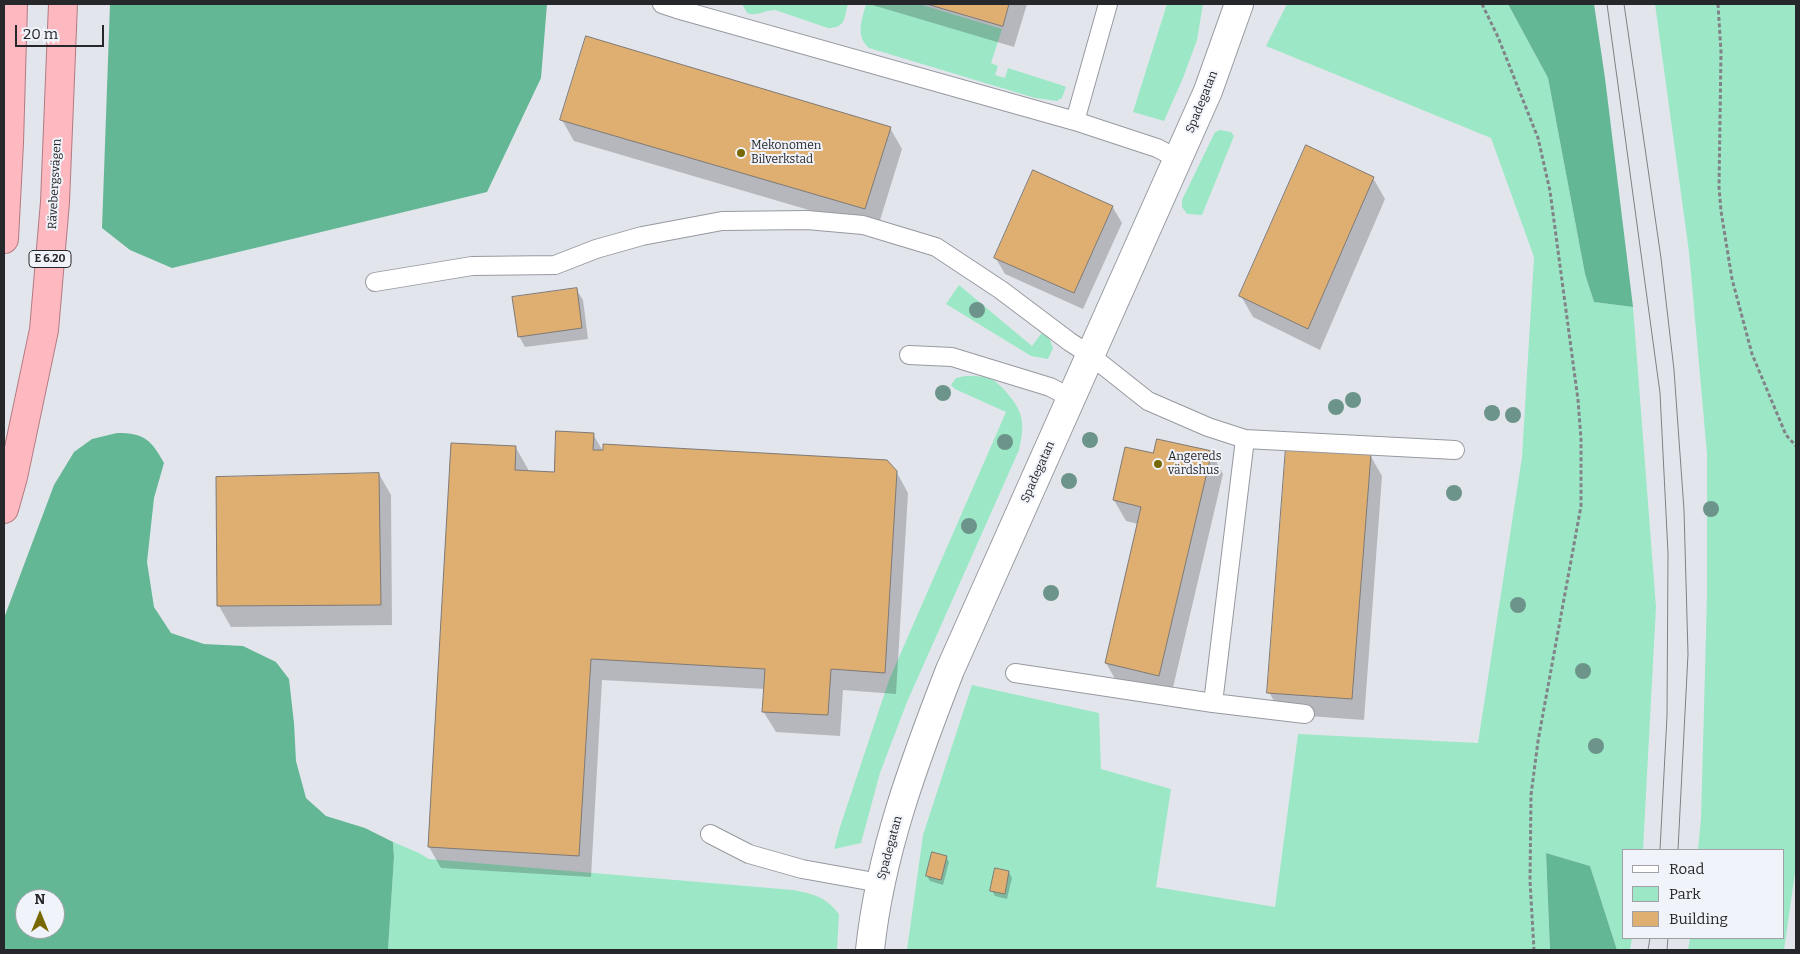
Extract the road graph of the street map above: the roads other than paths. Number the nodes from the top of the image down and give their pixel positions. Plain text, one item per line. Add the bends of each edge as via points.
1 (13, 4) edge
2 (63, 4) edge
3 (662, 4) edge
4 (1108, 4) edge
5 (1239, 4) edge
6 (1075, 121) junction
7 (1178, 159) junction
8 (4, 239) edge
9 (375, 282) dead end
10 (909, 355) dead end
11 (1090, 355) junction
12 (1071, 398) junction
13 (1245, 439) junction
14 (1455, 450) dead end
15 (4, 509) edge
16 (1015, 673) dead end
17 (1213, 703) junction
18 (1305, 714) dead end
19 (710, 834) dead end
20 (880, 883) junction
21 (870, 950) edge

1 - 8 highway
2 - 15 highway, Rävebergsvägen / E 6.20 via 55,202 44,330 14,477
3 - 6 lane
4 - 6 lane
5 - 7 street, Spadegatan via 1208,90
6 - 7 lane via 1157,148
7 - 11 street, Spadegatan
9 - 11 lane via 472,266 555,266 596,249 642,236 722,221 807,220 863,225 936,247
10 - 12 lane via 952,357 1050,387
11 - 12 street, Spadegatan
11 - 13 lane via 1148,401
12 - 20 street, Spadegatan via 924,736
13 - 14 lane
13 - 17 lane
16 - 17 lane
17 - 18 lane
19 - 20 lane via 749,854 802,869
20 - 21 street, Spadegatan

